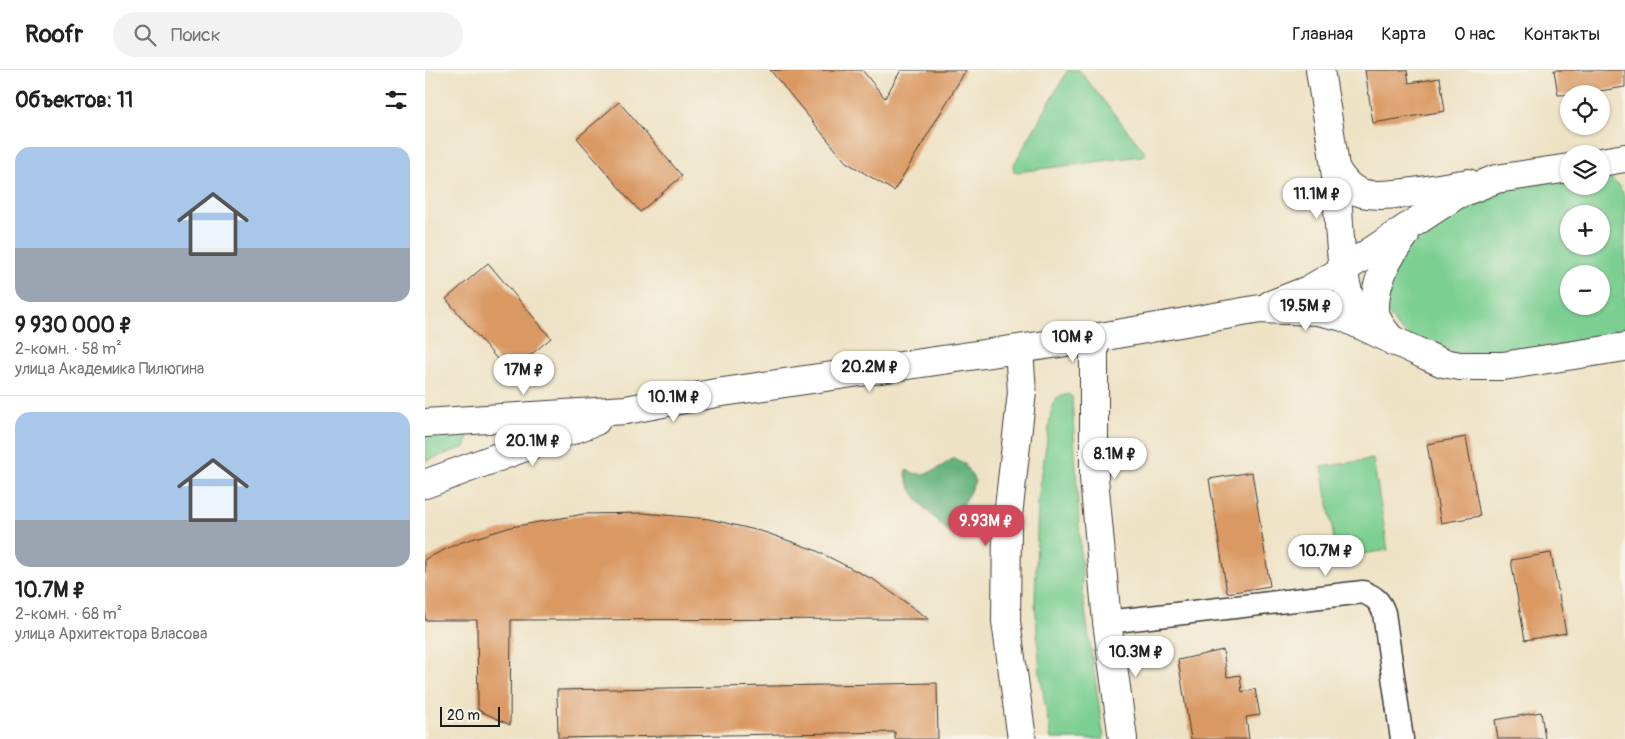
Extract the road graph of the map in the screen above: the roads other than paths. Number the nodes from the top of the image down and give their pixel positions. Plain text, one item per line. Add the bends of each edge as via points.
1 (1320, 70) edge
2 (1625, 158) edge
3 (1610, 160) edge
4 (1335, 168) junction
5 (1560, 169) edge
6 (1496, 179) junction
7 (1414, 224) junction
8 (1343, 270) junction
9 (1261, 309) junction
10 (1360, 325) junction
11 (1093, 338) junction
12 (1393, 342) junction
13 (1625, 347) edge
14 (1019, 350) junction
15 (625, 410) junction
16 (425, 423) edge
17 (425, 484) edge
18 (1107, 622) junction
19 (1023, 739) edge
20 (1123, 739) edge
21 (1402, 739) edge

1 - 4 street
2 - 3 street
4 - 6 street via 1349,186 1368,195 1383,196
4 - 8 street
5 - 6 street
6 - 7 street via 1456,195
7 - 8 street
7 - 12 street via 1395,248 1377,284 1375,315
8 - 9 street via 1308,290
8 - 10 street via 1352,310
9 - 10 street via 1318,311
9 - 11 street
10 - 12 street
11 - 14 street
11 - 18 street via 1094,478
12 - 13 street via 1443,363 1492,367
14 - 15 street via 715,393
14 - 19 street via 1022,392 1007,524 1006,621
15 - 16 street
15 - 17 street
18 - 20 street
18 - 21 street via 1363,592 1380,603 1384,613

